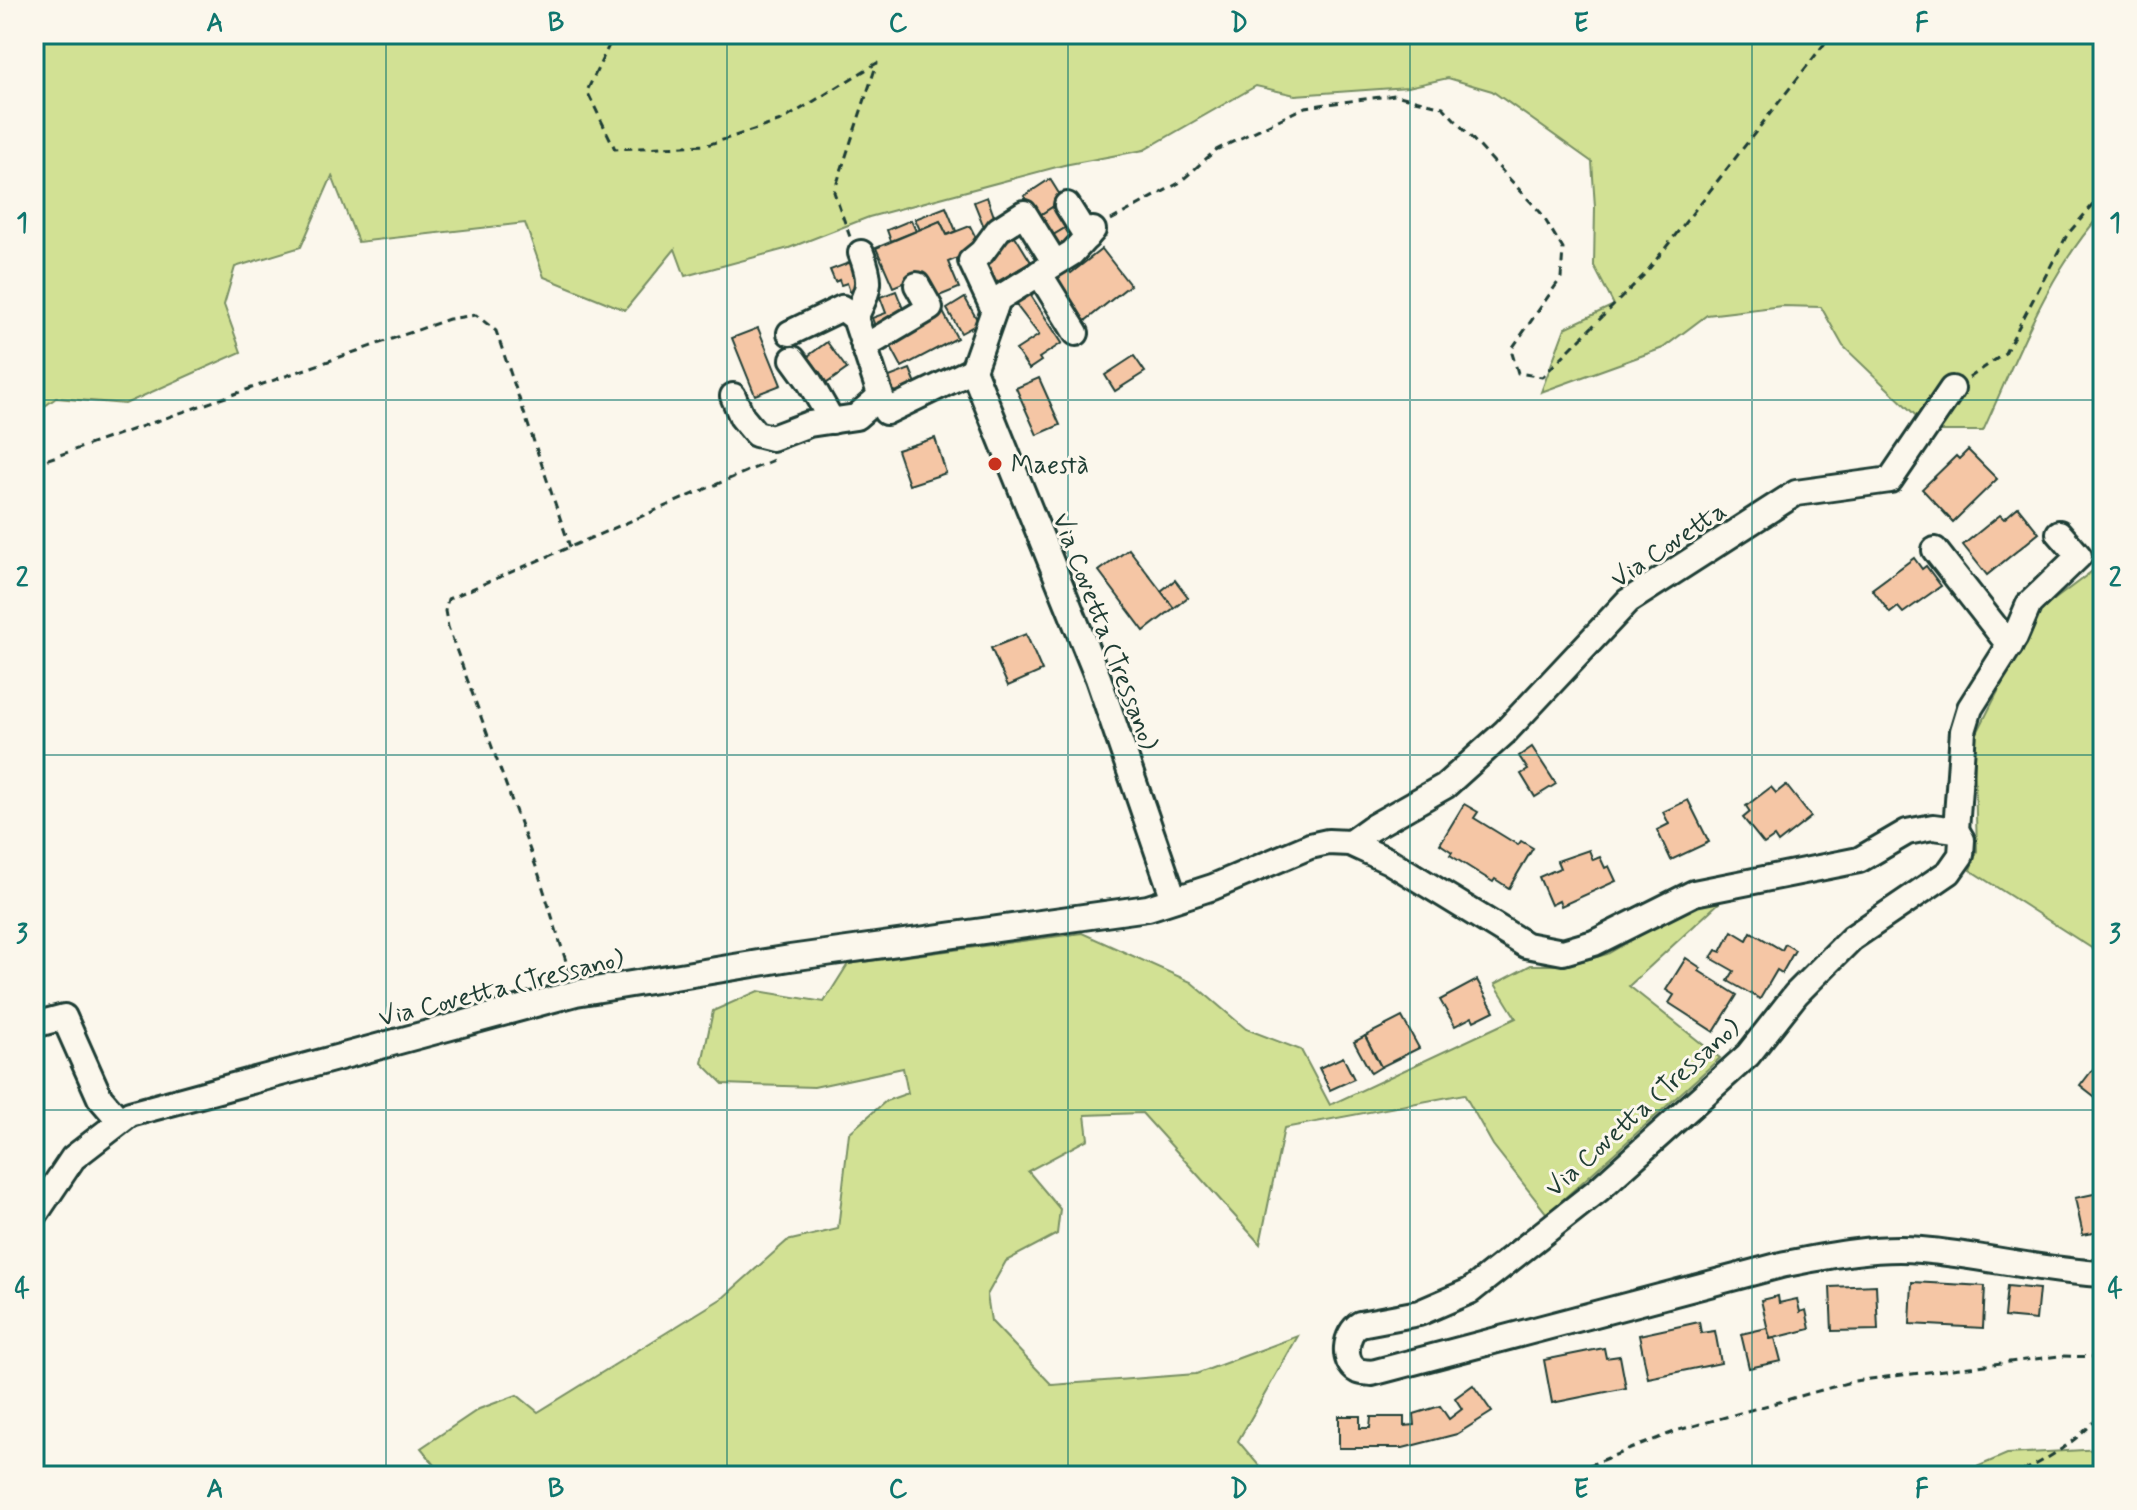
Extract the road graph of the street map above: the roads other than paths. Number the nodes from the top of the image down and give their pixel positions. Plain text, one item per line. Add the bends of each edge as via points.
1 (1067, 205) dead end
2 (856, 245) road end
3 (1047, 268) junction
4 (917, 285) dead end
5 (994, 310) junction
6 (855, 318) junction
7 (790, 333) dead end
8 (1076, 333) dead end
9 (864, 347) junction
10 (793, 359) dead end
11 (973, 370) junction
12 (1952, 389) road end
13 (733, 396) dead end
14 (879, 397) junction
15 (832, 421) junction
16 (2059, 533) dead end
17 (1935, 550) dead end
18 (2012, 641) junction
19 (1956, 830) junction
20 (1350, 843) junction
21 (1174, 899) junction
22 (34, 1025) edge
23 (120, 1121) junction
24 (34, 1216) edge
25 (2103, 1274) edge

1 - 3 street via 1090,234
2 - 6 street via 870,277
3 - 5 street via 998,299
3 - 5 street via 1024,213 999,229 971,261
3 - 8 street
4 - 9 street via 930,308
5 - 11 street
6 - 7 street via 842,308
6 - 9 street
9 - 14 street
10 - 15 street
11 - 14 street via 886,412
11 - 21 street, Via Covetta (Tressano) via 1098,678
12 - 20 street, Via Covetta via 1890,480 1796,493 1628,601 1505,732 1445,786
13 - 15 street via 756,434 772,438
14 - 15 street via 856,417
16 - 18 street via 2079,556 2029,604
17 - 18 street
18 - 19 street via 1970,708 1963,731
19 - 20 street, Via Covetta (Tressano) via 1907,832 1859,860 1694,893 1594,943 1563,952 1526,945
19 - 25 street, Via Covetta (Tressano) via 1961,855 1949,872 1852,938 1796,994 1748,1055 1610,1179 1470,1291 1419,1313 1353,1328 1349,1356 1357,1371 1372,1373 1781,1265 1869,1251 1920,1250
20 - 21 street, Via Covetta (Tressano) via 1310,846
21 - 23 street, Via Covetta (Tressano) via 1148,908 576,993 130,1114
22 - 23 street via 64,1017 100,1098
23 - 24 street, Via Covetta (Tressano) via 73,1158

